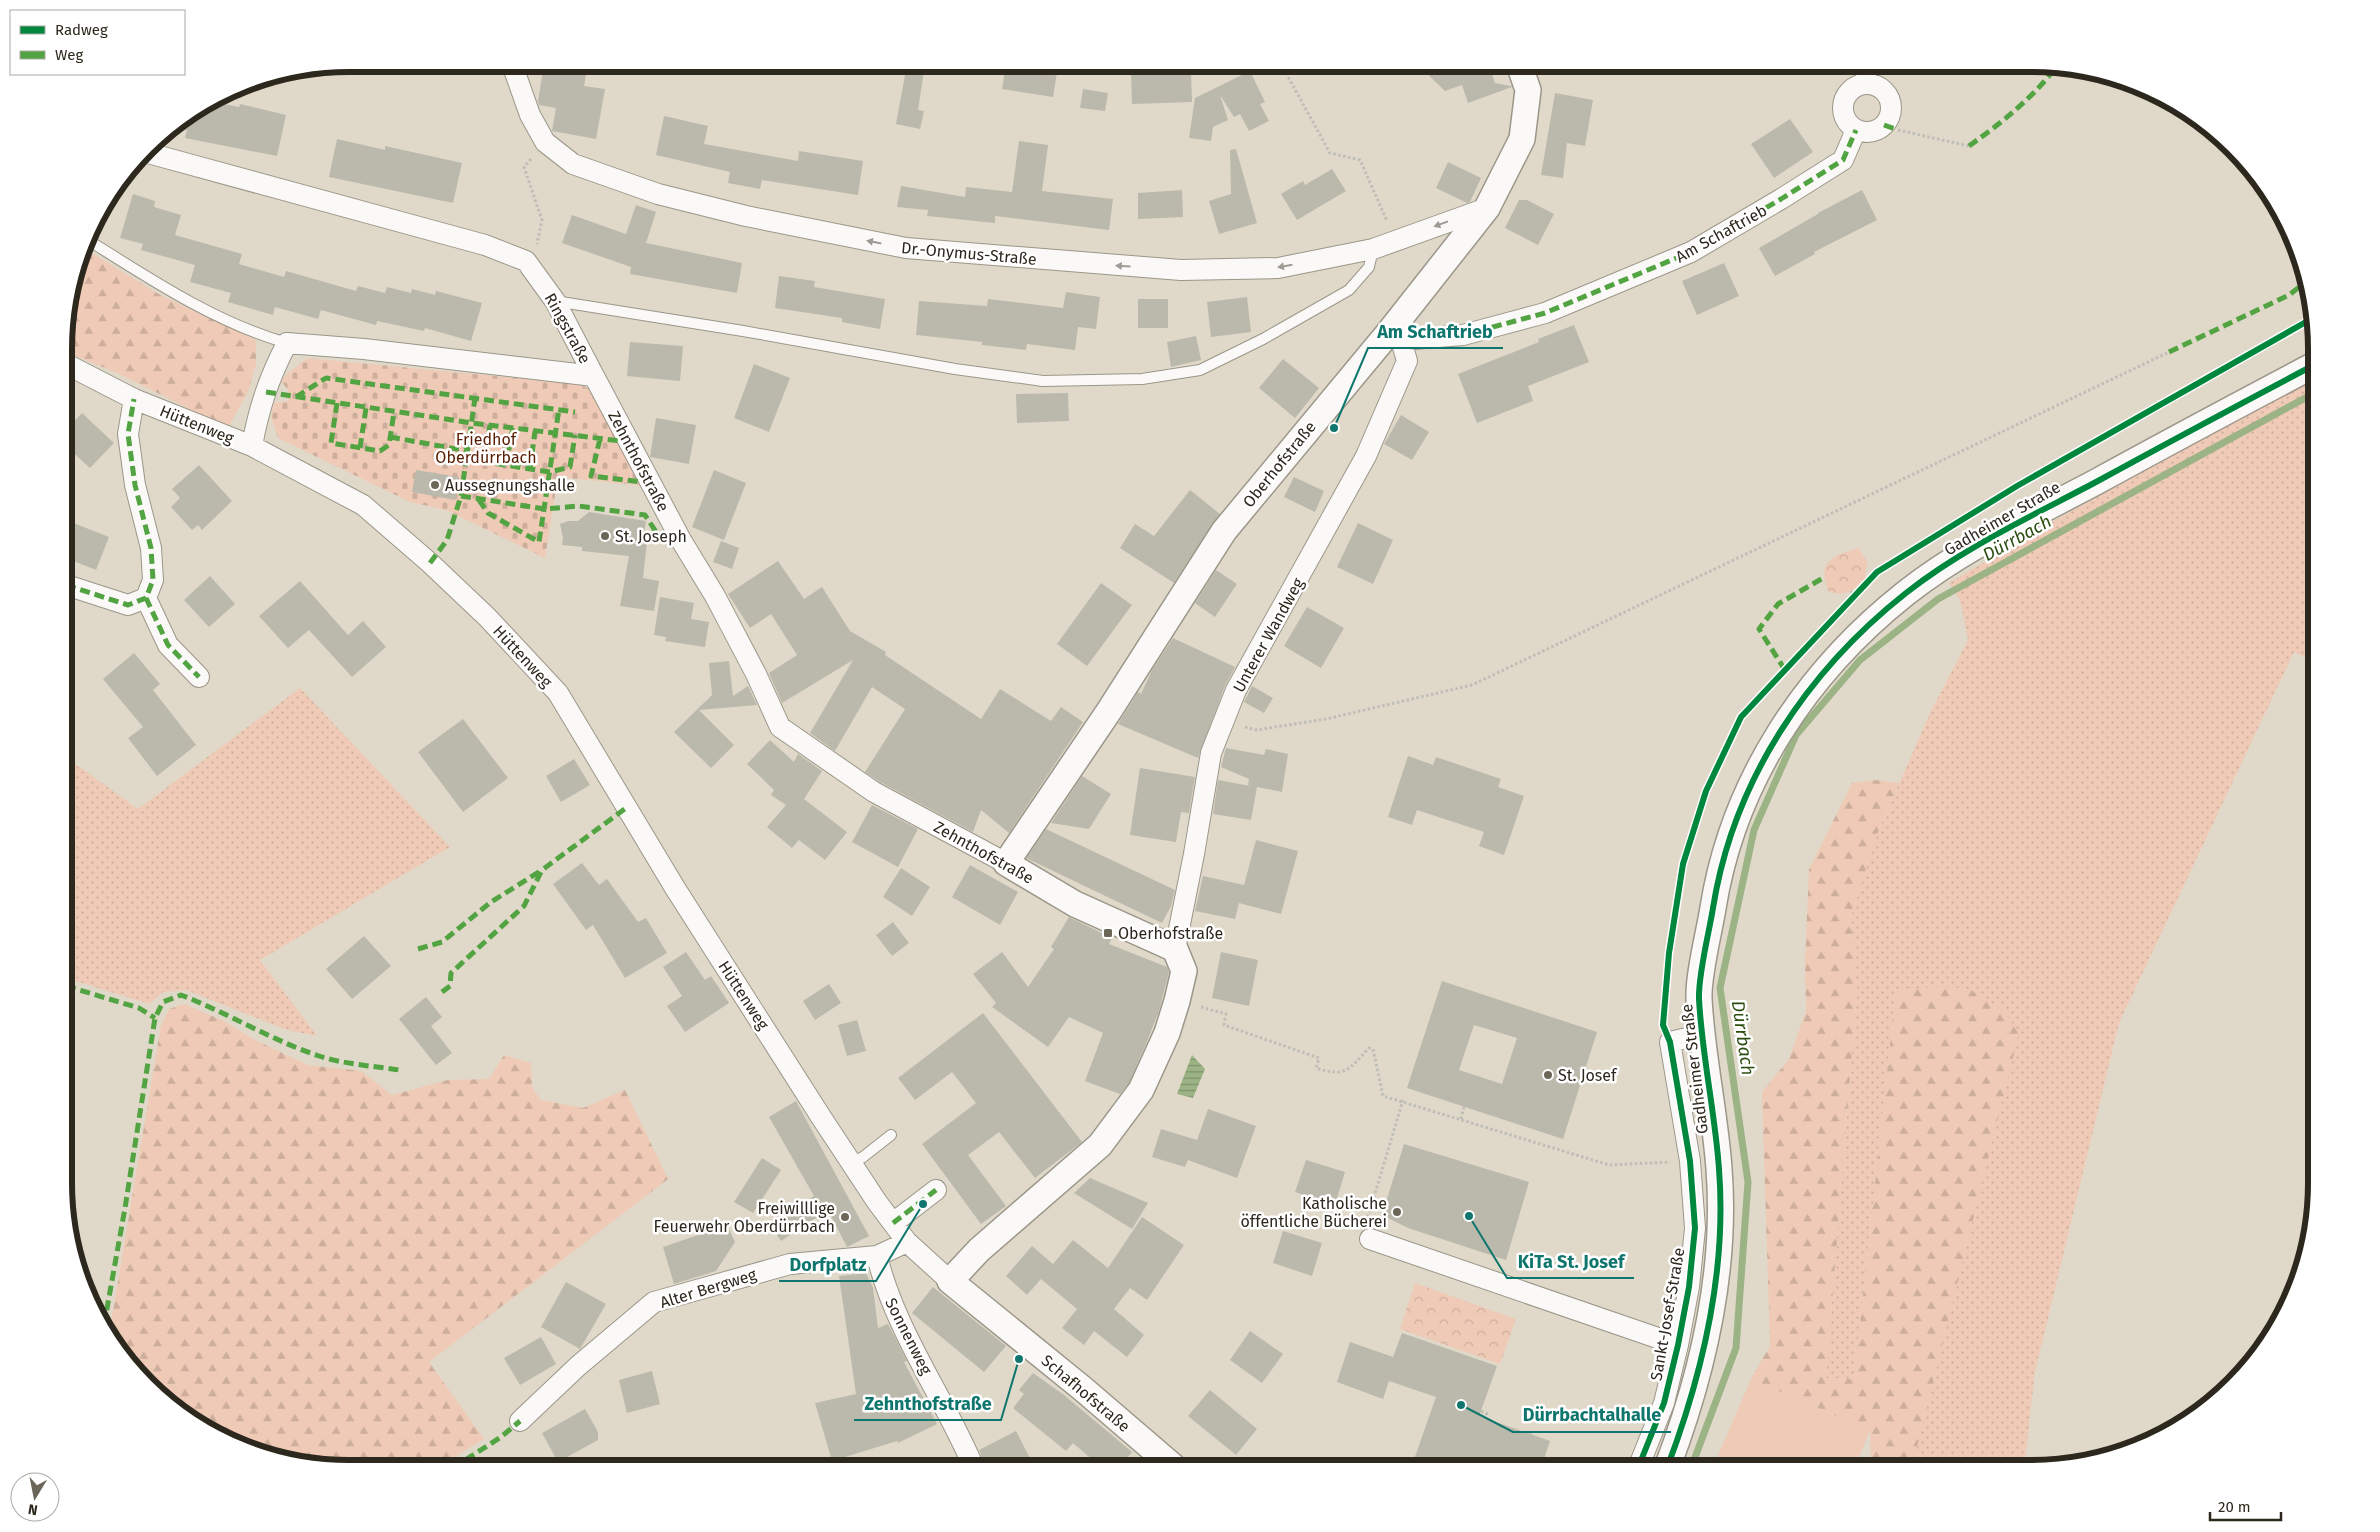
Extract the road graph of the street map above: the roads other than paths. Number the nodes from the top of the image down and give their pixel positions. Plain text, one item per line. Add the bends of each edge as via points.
1 (515, 72) edge
2 (1522, 72) edge
3 (1866, 72) edge
4 (1867, 84) junction
5 (1856, 130) junction
6 (154, 154) edge
7 (1487, 208) junction
8 (94, 244) edge
9 (1373, 249) junction
10 (555, 301) junction
11 (1395, 336) junction
12 (287, 343) junction
13 (72, 367) edge
14 (2308, 368) edge
15 (594, 376) junction
16 (134, 399) junction
17 (252, 446) junction
18 (72, 587) edge
19 (146, 598) junction
20 (199, 677) dead end
21 (1006, 863) junction
22 (1175, 949) junction
23 (1704, 1034) junction
24 (890, 1135) dead end
25 (852, 1163) junction
26 (936, 1190) dead end
27 (893, 1223) junction
28 (1370, 1239) road end
29 (907, 1242) junction
30 (877, 1256) junction
31 (950, 1281) junction
32 (1678, 1345) junction
33 (520, 1421) dead end
34 (971, 1460) edge
35 (1167, 1460) edge
36 (1641, 1460) edge
37 (1670, 1460) edge

9 -> 1 street, Dr.-Onymus-Straße via 1278,268 1181,270 906,248 746,216 658,194 573,164 545,142 530,115
2 - 7 street, Oberhofstraße via 1528,90 1522,139
3 - 4 street
4 - 5 street via 1856,86 1846,95 1843,106 1844,116
4 - 5 street via 1882,89 1889,99 1890,113 1884,125 1871,132
5 - 11 street, Am Schaftrieb via 1843,160 1691,252 1545,312 1463,335
6 - 10 street, Ringstraße via 485,245 526,261
7 -> 9 street, Dr.-Onymus-Straße
7 - 11 street, Oberhofstraße
8 - 12 lane via 168,291 264,336
9 - 10 lane via 1369,267 1349,290 1264,339 1200,370 1142,379 1043,381
10 - 15 street, Ringstraße
11 - 21 street, Oberhofstraße via 1224,531 1109,711
11 - 22 street, Unterer Wandweg via 1406,362 1366,456 1236,690 1211,753
12 - 15 street, Ringstraße
12 - 17 street via 258,410
13 - 16 street, Hüttenweg
14 - 23 street, Gadheimer Straße via 1970,550 1908,592 1866,628 1826,670 1772,742 1742,804 1719,871 1699,996
15 - 21 street, Zehnthofstraße via 715,596 780,727 874,792
16 - 17 street, Hüttenweg
16 - 19 street via 128,434 135,485 151,548 153,580
17 - 25 street, Hüttenweg via 363,506 487,617 558,693 675,888
18 - 19 street via 128,605
19 - 20 street via 168,645
21 - 22 street, Zehnthofstraße via 1075,904
22 - 31 street via 1184,971 1166,1033 1141,1090 1100,1144 980,1250
23 - 32 street, Sankt-Josef-Straße via 1670,1042 1690,1162 1695,1228 1689,1287
23 - 37 street, Gadheimer Straße via 1719,1169 1720,1236 1716,1292 1689,1410
24 - 25 lane
25 - 27 street, Hüttenweg
26 - 27 street
27 - 29 street, Hüttenweg
28 - 32 street, Sankt-Josef-Straße
29 - 30 street, Alter Bergweg
29 - 31 street
30 - 33 street, Alter Bergweg via 790,1264 654,1302 578,1366
30 - 34 street, Sonnenweg via 884,1285
31 - 35 street, Schafhofstraße
32 - 36 street, Sankt-Josef-Straße via 1664,1403

